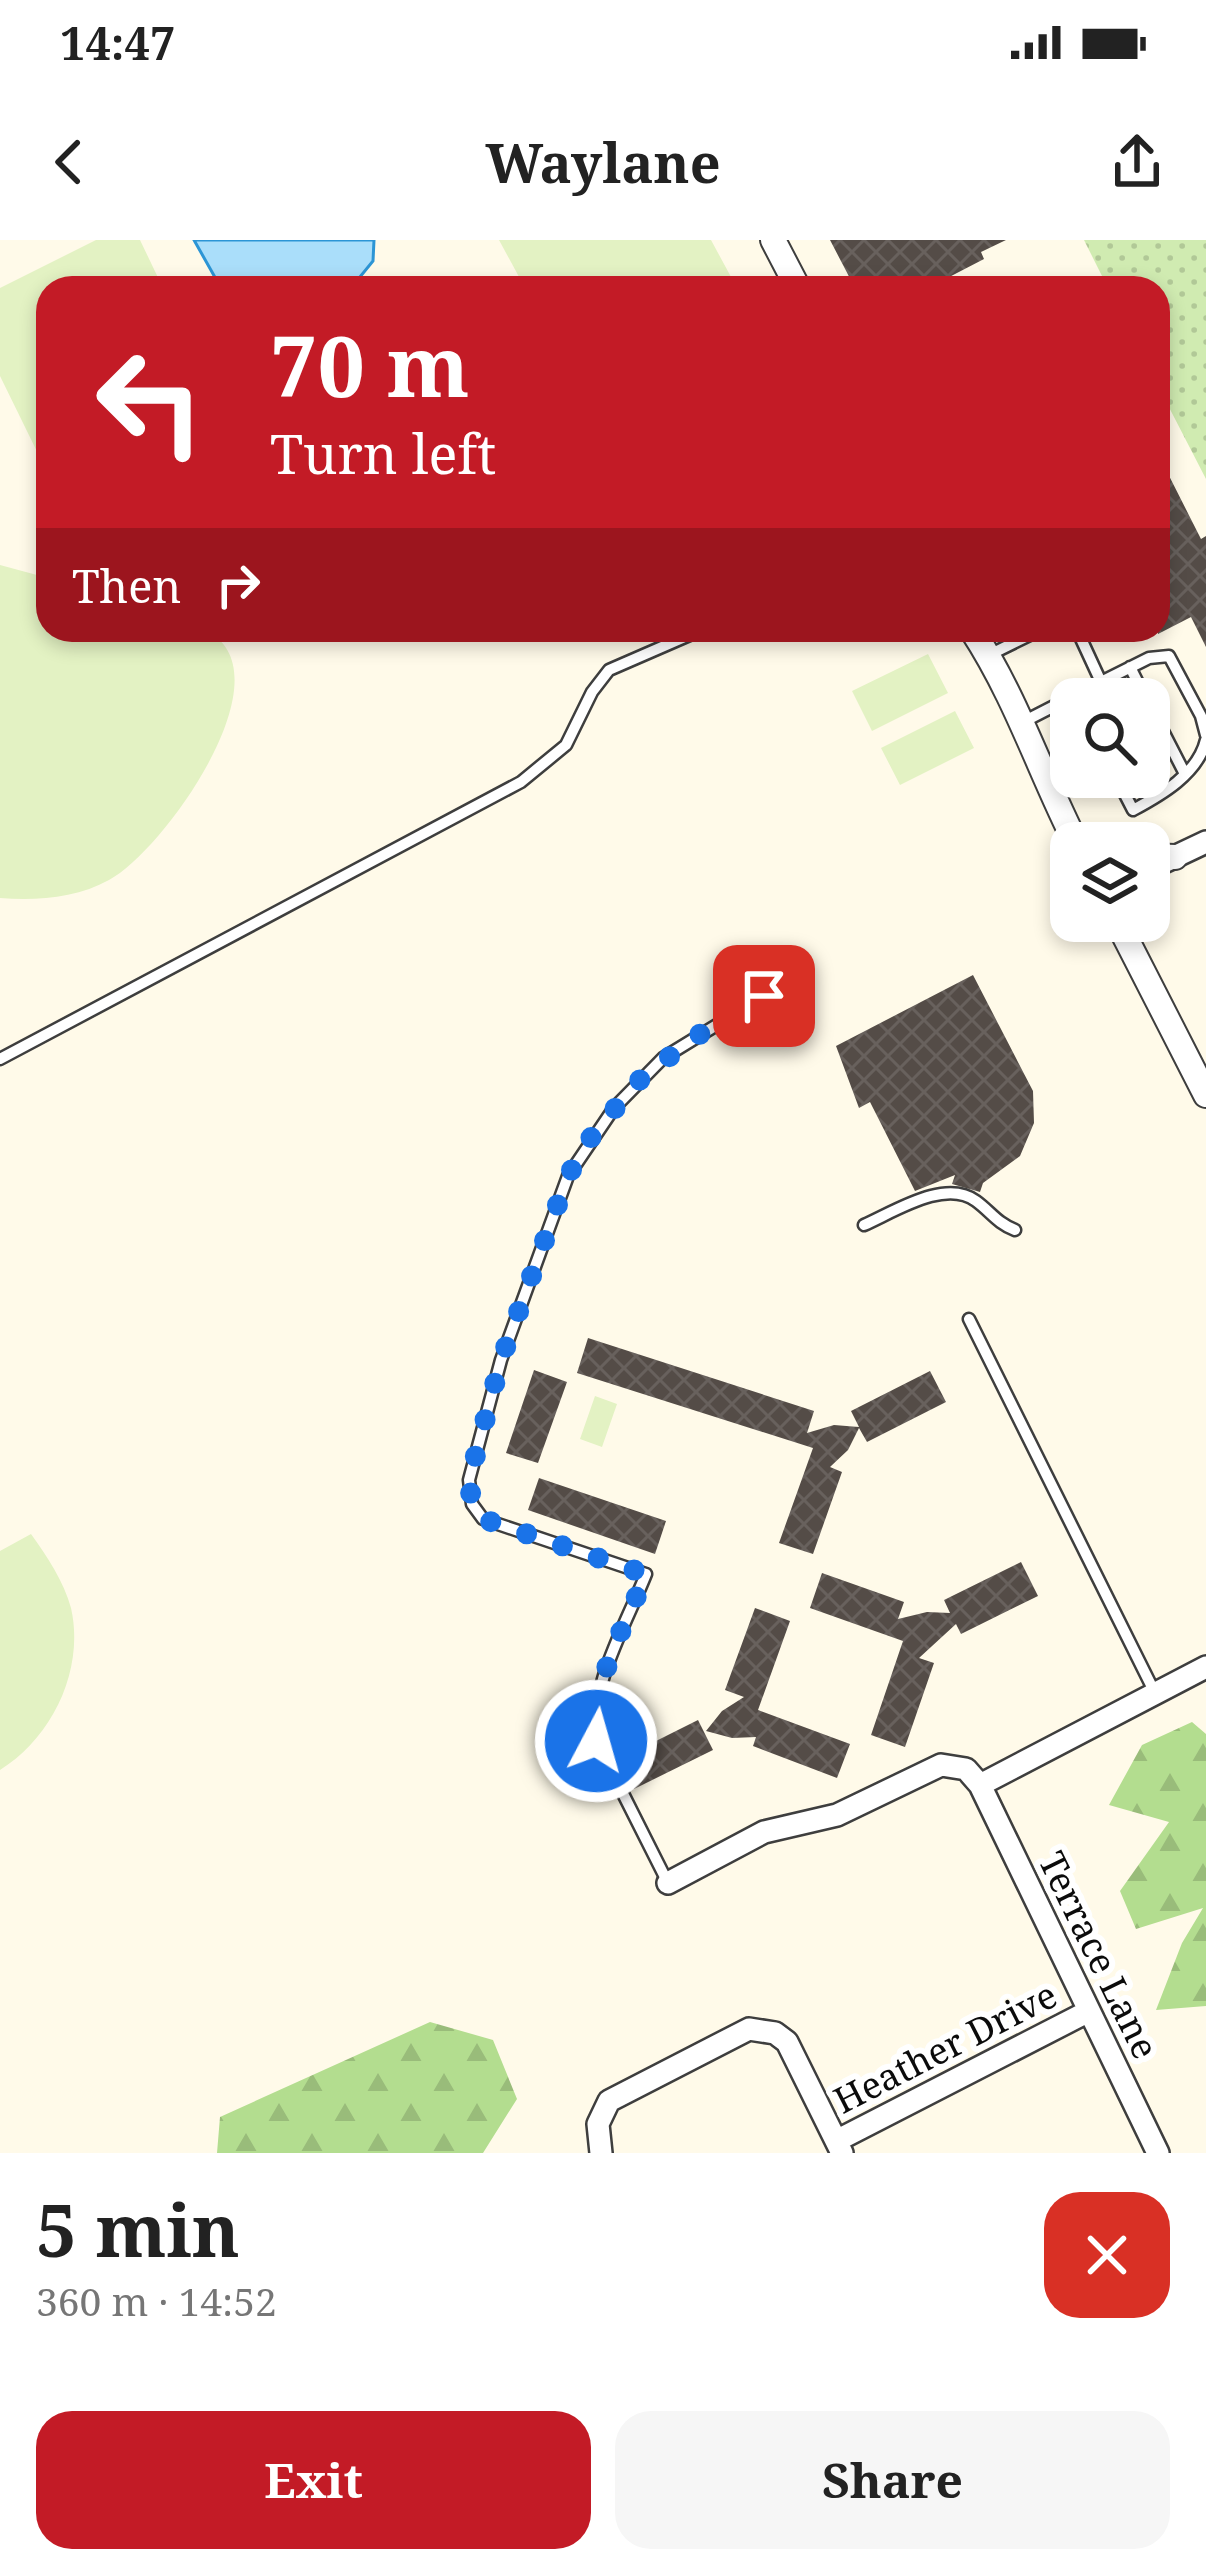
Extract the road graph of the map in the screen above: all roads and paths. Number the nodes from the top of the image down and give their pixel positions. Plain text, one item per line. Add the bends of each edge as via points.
1 (772, 240) edge
2 (792, 276) edge
3 (673, 642) edge
4 (980, 642) edge
5 (1015, 642) edge
6 (1083, 642) edge
7 (988, 655) junction
8 (1130, 668) junction
9 (1099, 678) edge
10 (1109, 678) edge
11 (1135, 678) edge
12 (1050, 709) edge
13 (1023, 722) junction
14 (1206, 737) edge
15 (1170, 745) edge
16 (1185, 774) junction
17 (1170, 787) edge
18 (1127, 798) edge
19 (1155, 798) edge
20 (1068, 822) edge
21 (1206, 842) edge
22 (1170, 853) edge
23 (1128, 942) edge
24 (764, 996) dead end
25 (0, 1059) edge
26 (1206, 1095) edge
27 (864, 1225) dead end
28 (1015, 1230) dead end
29 (969, 1319) dead end
30 (1206, 1666) edge
31 (1155, 1693) junction
32 (980, 1785) junction
33 (668, 1883) joint
34 (1089, 2011) junction
35 (839, 2147) edge
36 (601, 2153) edge
37 (1158, 2153) edge

1 - 2 street
3 - 25 lane via 609,670 566,745 521,782
4 - 7 street
5 - 7 lane
6 - 9 lane
7 - 13 street
8 - 10 lane
8 - 11 lane
8 - 14 lane via 1169,656
12 - 13 lane
13 - 20 street
14 - 16 lane
15 - 16 lane
16 - 17 lane
18 - 19 lane via 1133,810
21 - 22 street
23 - 26 street
24 - 33 lane via 663,1058 589,1140 568,1176 501,1360 469,1480 483,1519 646,1574 593,1719 596,1741
27 - 28 lane via 953,1192
29 - 31 lane
30 - 31 street
31 - 32 street
32 - 33 street via 966,1769 941,1765 837,1815 764,1832
32 - 34 street, Terrace Lane
34 - 35 street, Heather Drive
34 - 37 street, Terrace Lane
35 - 36 street, Heather Drive via 787,2042 749,2029 609,2102 598,2124

